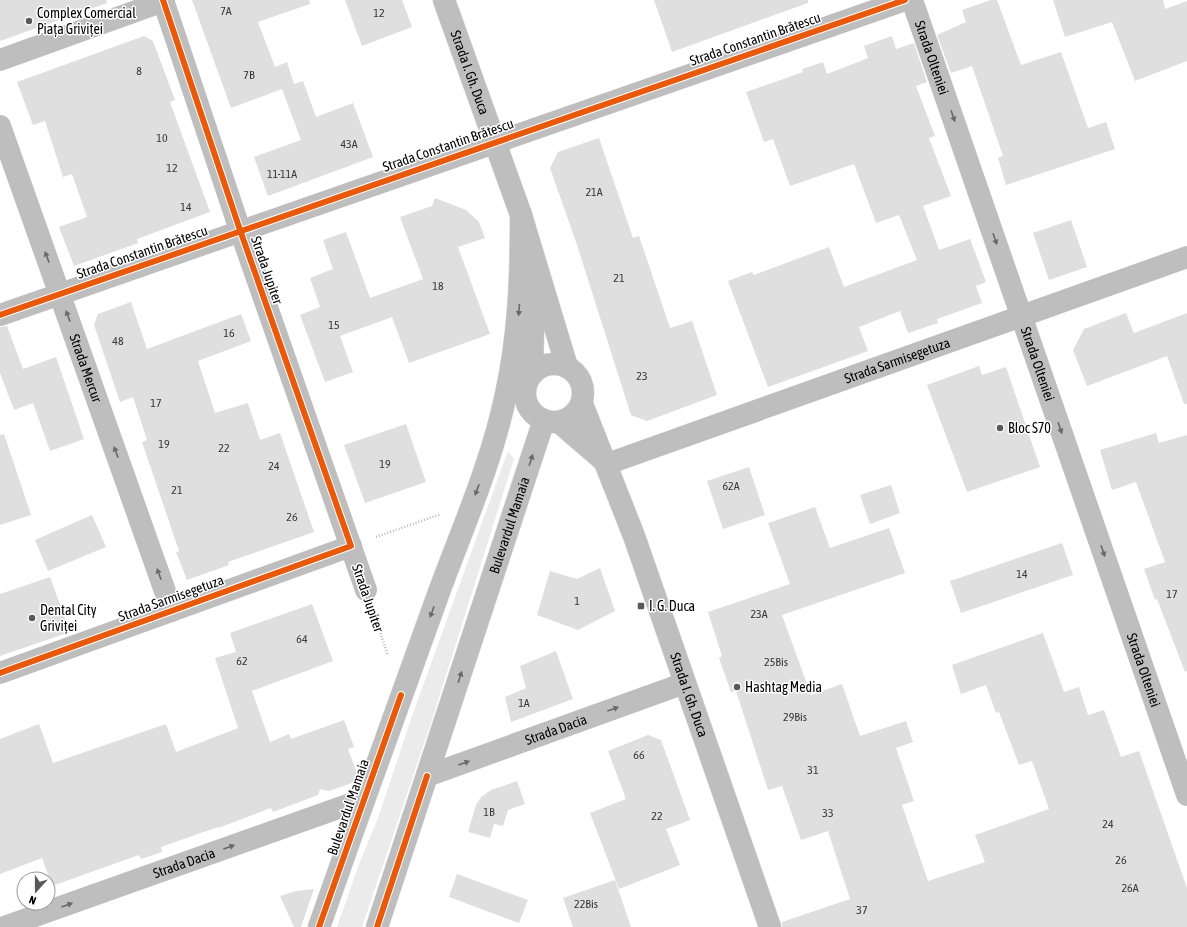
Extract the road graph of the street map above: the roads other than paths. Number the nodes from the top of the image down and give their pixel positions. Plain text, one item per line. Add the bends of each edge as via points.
1 (444, 0) edge
2 (905, 0) edge
3 (912, 0) edge
4 (163, 1) edge
5 (0, 60) edge
6 (0, 126) edge
7 (494, 142) junction
8 (521, 215) junction
9 (240, 230) junction
10 (1187, 257) edge
11 (534, 258) junction
12 (60, 294) junction
13 (0, 315) edge
14 (1022, 316) junction
15 (567, 367) junction
16 (529, 384) junction
17 (582, 404) junction
18 (551, 421) junction
19 (490, 453) junction
20 (607, 464) junction
21 (351, 546) junction
22 (366, 590) road end
23 (172, 611) junction
24 (0, 673) edge
25 (685, 683) junction
26 (427, 776) junction
27 (1187, 795) edge
28 (364, 799) junction
29 (4, 927) edge
30 (319, 927) edge
31 (377, 927) edge
32 (770, 927) edge

1 - 7 street, Strada I. Gh. Duca
2 - 7 street, Strada Constantin Brătescu
3 -> 14 street, Strada Olteniei
4 - 5 street
4 - 9 street, Strada Jupiter
12 -> 6 street, Strada Mercur
7 - 8 street, Strada I. Gh. Duca
7 - 9 street, Strada Constantin Brătescu
8 - 11 street, Strada I. Gh. Duca
8 -> 19 street, Bulevardul Mamaia via 521,279 517,338 506,395
9 - 12 street, Strada Constantin Brătescu
9 - 21 street, Strada Jupiter
10 - 14 street, Strada Sarmisegetuza
11 - 15 street, Strada I. Gh. Duca
11 - 16 street, Strada I. Gh. Duca
12 - 13 street, Strada Constantin Brătescu
23 -> 12 street, Strada Mercur
14 - 20 street, Strada Sarmisegetuza
14 -> 27 street, Strada Olteniei
15 - 16 street via 558,364 539,368
15 - 17 street via 580,379 584,396
16 - 18 street via 526,402 530,410 536,416
16 - 19 street, Bulevardul Mamaia
17 - 18 street via 572,416
17 - 20 street, Strada I. Gh. Duca
18 - 20 street, Strada I. Gh. Duca
26 -> 18 street, Bulevardul Mamaia
19 -> 28 street, Bulevardul Mamaia
20 - 25 street, Strada I. Gh. Duca
21 - 22 street, Strada Jupiter
21 - 23 street, Strada Sarmisegetuza
23 - 24 street, Strada Sarmisegetuza
26 -> 25 street, Strada Dacia
25 - 32 street, Strada I. Gh. Duca
26 - 31 street, Bulevardul Mamaia
29 -> 28 street, Strada Dacia
28 - 30 street, Bulevardul Mamaia

